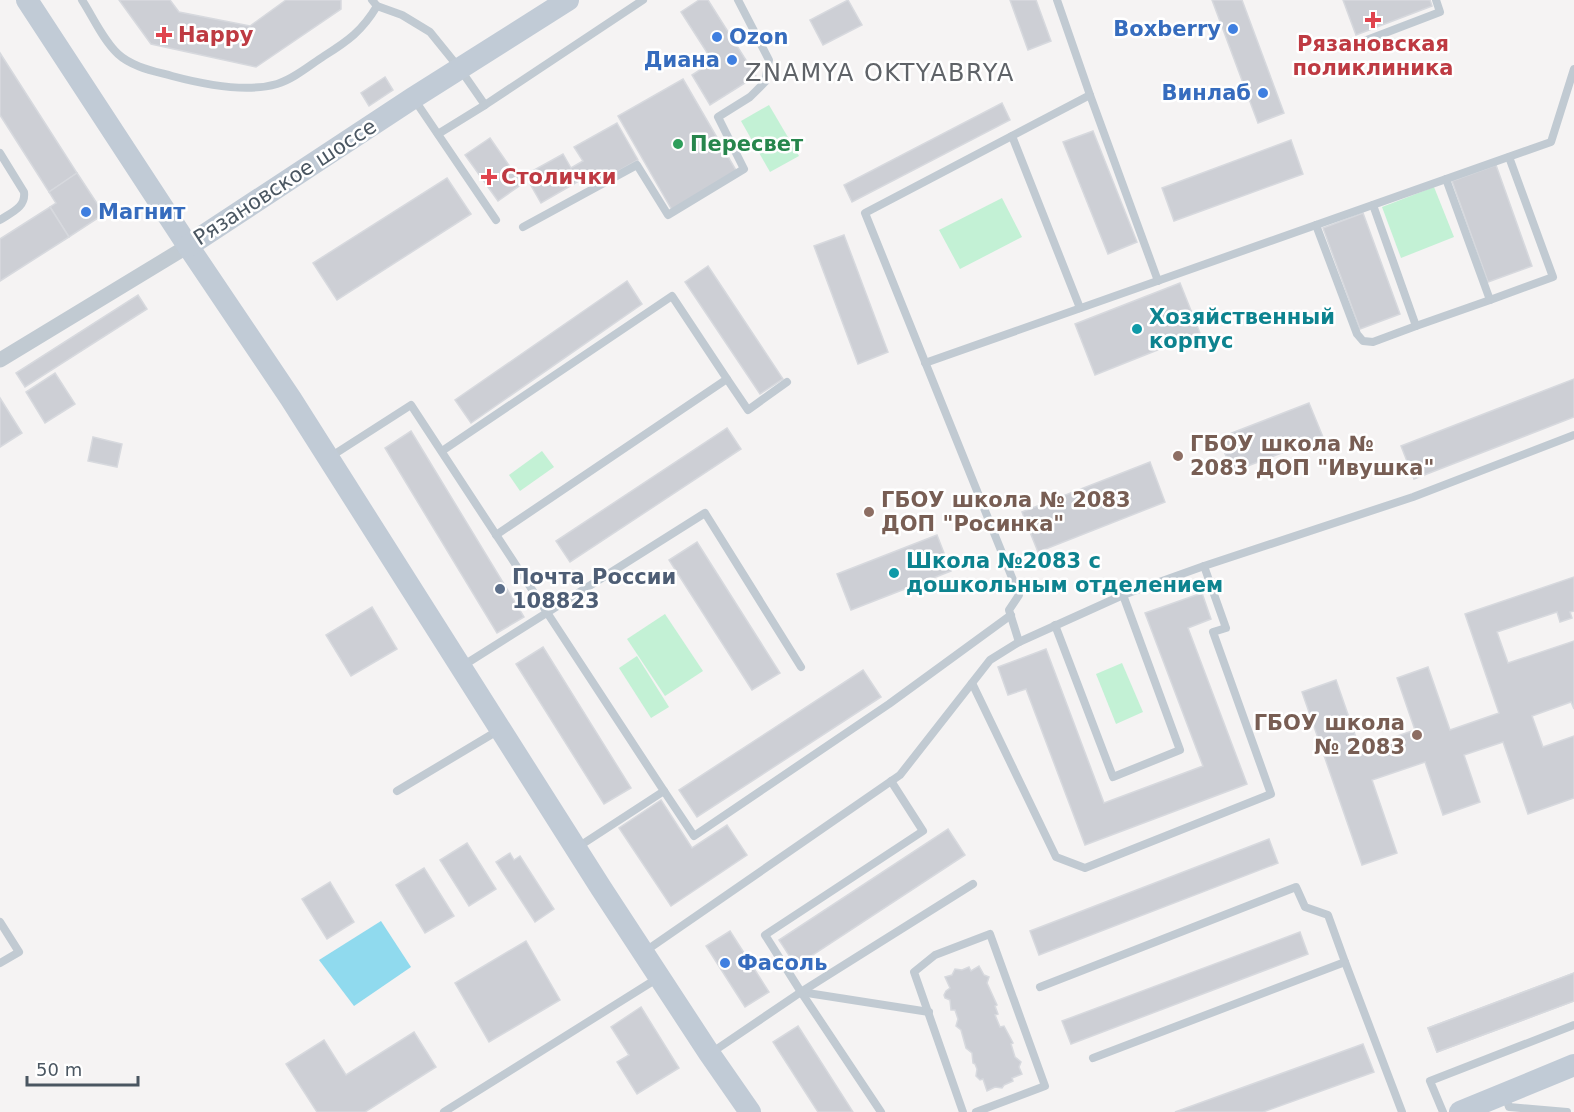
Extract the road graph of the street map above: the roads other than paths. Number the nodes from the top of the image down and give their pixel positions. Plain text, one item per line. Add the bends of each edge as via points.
1 (27, 0) edge
2 (82, 0) edge
3 (568, 0) edge
4 (643, 0) edge
5 (738, 0) edge
6 (1057, 0) edge
7 (1436, 0) edge
8 (374, 3) edge
9 (1351, 46) dead end
10 (460, 69) junction
11 (1574, 69) edge
12 (1090, 95) junction
13 (413, 98) junction
14 (485, 105) junction
15 (438, 134) junction
16 (1012, 136) junction
17 (0, 153) edge
18 (1509, 157) junction
19 (1446, 179) junction
20 (1373, 205) junction
21 (0, 220) edge
22 (496, 220) dead end
23 (1316, 225) junction
24 (523, 227) dead end
25 (188, 246) junction
26 (1158, 281) junction
27 (1490, 300) junction
28 (1080, 308) junction
29 (1416, 326) junction
30 (2, 354) edge
31 (925, 363) junction
32 (727, 379) junction
33 (788, 382) dead end
34 (1574, 435) edge
35 (442, 451) junction
36 (328, 457) junction
37 (496, 535) junction
38 (1204, 566) junction
39 (1122, 596) junction
40 (547, 613) junction
41 (1011, 615) junction
42 (1055, 626) junction
43 (1019, 642) junction
44 (461, 667) junction
45 (801, 667) dead end
46 (972, 682) junction
47 (500, 729) junction
48 (891, 781) junction
49 (397, 791) dead end
50 (664, 791) junction
51 (576, 848) junction
52 (973, 884) dead end
53 (0, 922) edge
54 (643, 953) junction
55 (1345, 962) junction
56 (0, 963) edge
57 (659, 977) junction
58 (1040, 987) dead end
59 (801, 992) junction
60 (929, 1012) junction
61 (1574, 1025) edge
62 (709, 1053) junction
63 (1093, 1058) dead end
64 (1574, 1065) edge
65 (1480, 1105) edge
66 (444, 1112) edge
67 (750, 1112) edge
68 (881, 1112) edge
69 (963, 1112) edge
70 (976, 1112) edge
71 (1402, 1112) edge
72 (1443, 1112) edge
73 (1567, 1112) edge

1 - 25 street
2 - 8 lane via 118,54 144,69 230,87 278,84 293,76 353,38 367,23
3 - 10 street, Рязановское шоссе
4 - 14 lane
5 - 24 lane via 769,60 765,82 750,97 718,117 744,170 668,216 637,165
6 - 12 lane
7 - 9 lane via 1440,12
8 - 10 lane via 430,32
10 - 13 street, Рязановское шоссе
10 - 14 lane
11 - 18 lane via 1551,142
12 - 16 lane
12 - 26 lane
13 - 15 lane
13 - 25 street, Рязановское шоссе
14 - 15 lane
15 - 22 lane
16 - 28 lane
16 - 31 lane via 865,213
17 - 21 lane via 25,199
18 - 19 lane
18 - 27 lane via 1553,277
19 - 20 lane
19 - 27 lane
20 - 23 lane
20 - 29 lane
23 - 26 lane
23 - 29 lane via 1363,341 1373,342
25 - 30 street, Рязановское шоссе
25 - 36 street
26 - 28 lane
27 - 29 lane
28 - 31 lane
31 - 41 lane via 1019,595 1010,609
32 - 33 lane via 747,410
32 - 35 lane via 672,296
32 - 37 lane
34 - 38 lane via 1413,497
35 - 36 lane via 411,405
35 - 37 lane
36 - 44 street
37 - 40 lane
38 - 39 lane
38 - 46 lane via 1226,628 1213,632 1271,794 1085,868 1065,861 1056,857
39 - 42 lane
39 - 42 lane via 1180,750 1113,777
40 - 44 lane
40 - 45 lane via 705,513
40 - 50 lane
41 - 43 lane
41 - 50 lane via 889,704 694,836
42 - 43 lane
43 - 46 lane via 990,660
44 - 47 street
46 - 48 lane via 900,775
47 - 49 lane
47 - 51 street
48 - 54 lane
48 - 59 lane via 923,831 765,935
50 - 51 lane
51 - 54 street
52 - 59 lane
53 - 56 lane via 19,952
54 - 57 street
55 - 58 lane via 1328,915 1305,907 1296,887
55 - 63 lane
55 - 71 lane
57 - 62 street
57 - 66 lane
59 - 60 lane
59 - 62 lane
59 - 68 lane
60 - 69 lane
60 - 70 lane via 914,972 935,955 990,934 1045,1086
61 - 72 lane via 1430,1081
62 - 67 street
64 - 65 street
65 - 73 lane

